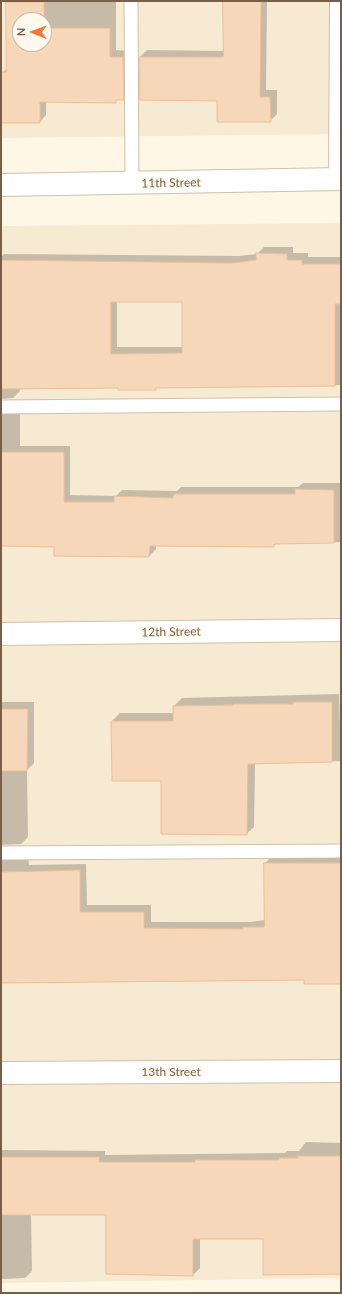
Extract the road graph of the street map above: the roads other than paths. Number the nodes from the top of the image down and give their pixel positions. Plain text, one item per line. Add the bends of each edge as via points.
1 (131, 1) edge
2 (341, 1) edge
3 (341, 179) edge
4 (132, 184) junction
5 (1, 185) edge
6 (341, 404) edge
7 (1, 407) edge
8 (341, 630) edge
9 (1, 634) edge
10 (341, 851) edge
11 (1, 853) edge
12 (341, 1070) edge
13 (1, 1073) edge

1 - 4 lane
2 - 3 street
3 - 4 street, 11th Street
4 - 5 street, 11th Street
6 - 7 lane
8 - 9 street, 12th Street
10 - 11 lane
12 - 13 street, 13th Street

